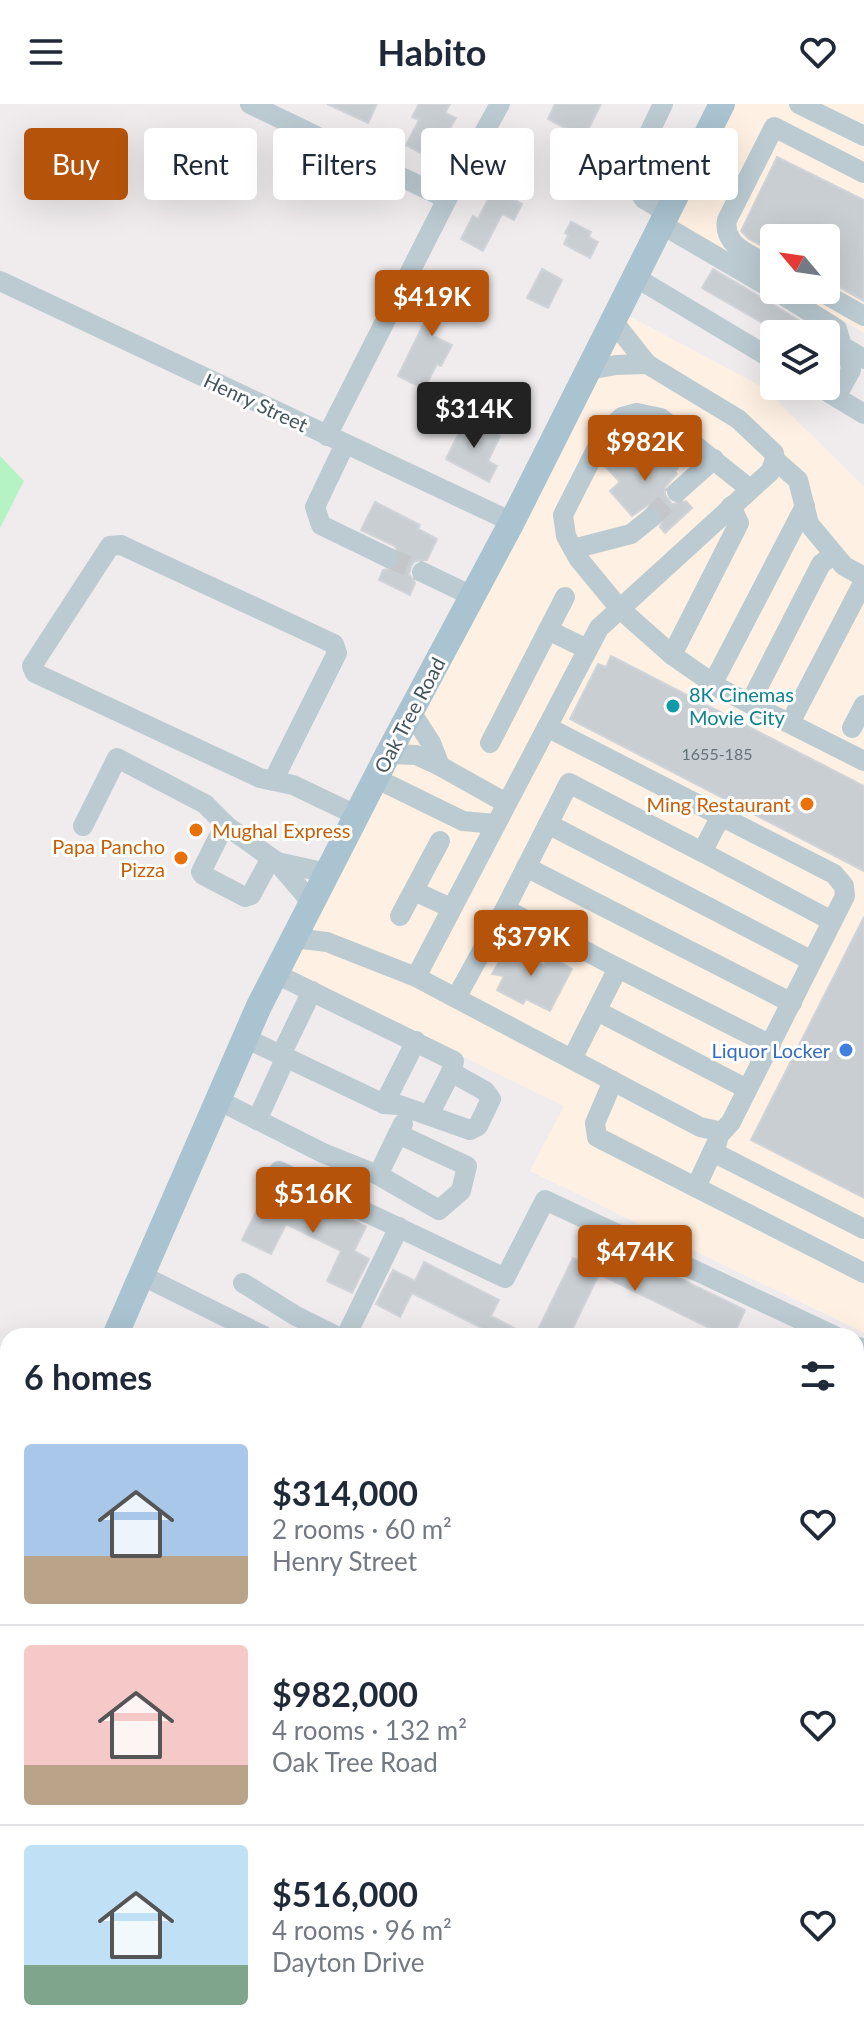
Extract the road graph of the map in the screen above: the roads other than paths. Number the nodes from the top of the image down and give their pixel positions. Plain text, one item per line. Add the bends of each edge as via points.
1 (250, 104) edge
2 (500, 104) edge
3 (663, 104) edge
4 (715, 106) edge
5 (807, 108) edge
6 (487, 128) edge
7 (864, 136) edge
8 (799, 140) junction
9 (864, 173) edge
10 (421, 186) edge
11 (447, 200) edge
12 (664, 218) junction
13 (760, 260) edge
14 (635, 277) junction
15 (0, 281) edge
16 (760, 281) edge
17 (840, 302) edge
18 (797, 304) edge
19 (864, 316) edge
20 (613, 321) junction
21 (760, 352) edge
22 (856, 355) edge
23 (647, 364) junction
24 (588, 370) junction
25 (840, 388) edge
26 (840, 399) edge
27 (864, 414) edge
28 (336, 440) junction
29 (714, 459) junction
30 (775, 460) junction
31 (750, 489) junction
32 (677, 492) tunnel mouth
33 (731, 506) junction
34 (805, 506) junction
35 (651, 518) tunnel mouth
36 (512, 522) junction
37 (573, 549) junction
38 (834, 554) junction
39 (389, 558) tunnel mouth
40 (422, 572) tunnel mouth
41 (864, 579) edge
42 (472, 596) junction
43 (565, 597) dead end
44 (619, 608) junction
45 (548, 630) junction
46 (587, 649) junction
47 (672, 655) junction
48 (713, 683) junction
49 (750, 703) junction
50 (864, 705) edge
51 (411, 712) junction
52 (790, 723) junction
53 (547, 727) junction
54 (852, 728) dead end
55 (490, 743) dead end
56 (388, 754) junction
57 (864, 761) edge
58 (440, 766) junction
59 (375, 778) junction
60 (273, 781) junction
61 (506, 803) junction
62 (356, 815) junction
63 (721, 816) junction
64 (463, 821) junction
65 (225, 824) junction
66 (495, 824) junction
67 (548, 824) junction
68 (83, 826) dead end
69 (440, 841) dead end
70 (482, 848) junction
71 (702, 852) junction
72 (274, 860) junction
73 (526, 867) junction
74 (327, 873) junction
75 (414, 891) junction
76 (312, 903) junction
77 (451, 908) junction
78 (505, 909) junction
79 (400, 916) dead end
80 (832, 921) junction
81 (294, 938) junction
82 (812, 961) junction
83 (618, 968) junction
84 (276, 974) junction
85 (416, 977) junction
86 (312, 991) junction
87 (456, 998) junction
88 (792, 1003) junction
89 (597, 1011) junction
90 (245, 1038) junction
91 (416, 1041) junction
92 (771, 1045) junction
93 (283, 1056) junction
94 (572, 1059) junction
95 (451, 1072) junction
96 (613, 1081) junction
97 (747, 1089) junction
98 (218, 1100) junction
99 (384, 1104) junction
100 (420, 1112) junction
101 (257, 1120) junction
102 (722, 1132) junction
103 (398, 1134) junction
104 (713, 1152) junction
105 (279, 1171) dead end
106 (378, 1175) junction
107 (696, 1187) junction
108 (399, 1227) junction
109 (864, 1229) edge
110 (864, 1273) edge
111 (141, 1275) junction
112 (243, 1283) dead end
113 (118, 1328) edge
114 (248, 1328) edge
115 (322, 1328) edge
116 (350, 1328) edge
117 (818, 1328) edge
118 (706, 2040) edge
119 (712, 2040) edge

1 - 10 street
2 - 6 street
3 - 12 street via 629,175
4 - 12 main road, Oak Tree Road
5 - 7 street
5 - 8 street
8 - 9 street
8 - 13 street via 774,127 727,220 728,238
11 - 28 street
12 - 14 main road, Oak Tree Road
12 - 16 street
14 - 20 main road, Oak Tree Road
14 - 21 street
15 - 28 street, Henry Street
17 - 19 street
18 - 22 street via 837,329 842,346
20 - 23 street
20 - 24 main road, Oak Tree Road
22 - 25 street
23 - 24 street
23 - 30 street via 738,419
24 - 36 main road, Oak Tree Road
26 - 27 street
28 - 36 street, Henry Street
28 - 39 street via 315,507 321,525
29 - 31 street
29 - 32 street
29 - 37 street via 661,418 637,413 622,417 605,432 563,515
30 - 31 street via 770,472
30 - 34 street via 798,480
31 - 33 street
33 - 44 street
33 - 47 street via 739,523
34 - 38 street via 809,524
34 - 48 street
35 - 37 street via 631,534
36 - 42 main road, Oak Tree Road
37 - 44 street
38 - 41 street
38 - 49 street via 821,564
40 - 42 street
41 - 52 street
42 - 51 main road, Oak Tree Road
43 - 45 street
44 - 46 street
44 - 47 street
45 - 46 street
45 - 55 street
46 - 53 street
47 - 48 street
48 - 49 street
49 - 52 street
50 - 54 street
51 - 56 main road, Oak Tree Road
51 - 58 street
52 - 57 street
53 - 61 street
53 - 63 street
56 - 58 street via 416,755
56 - 59 main road, Oak Tree Road
58 - 61 street
59 - 62 main road, Oak Tree Road
59 - 64 street
60 - 60 street via 35,673 32,666 110,546 121,545 334,644 337,653
60 - 62 street
61 - 66 street
62 - 74 main road, Oak Tree Road
63 - 71 street
63 - 80 street via 834,874 845,896
64 - 66 street
64 - 70 street
65 - 68 street via 205,804 117,758
65 - 72 street
65 - 72 street via 203,875 245,897
66 - 70 street
67 - 71 street via 569,783
67 - 73 street
67 - 82 street
69 - 75 street
70 - 77 street
71 - 80 street
72 - 74 street
72 - 76 street
73 - 78 street
73 - 88 street
74 - 76 main road, Oak Tree Road
75 - 77 street
75 - 79 street
76 - 81 main road, Oak Tree Road
77 - 85 street
78 - 83 street
78 - 87 street
80 - 82 street
81 - 84 main road, Oak Tree Road
81 - 85 street via 327,942
82 - 88 street
83 - 89 street
83 - 92 street
84 - 86 street
84 - 90 main road, Oak Tree Road
85 - 87 street
86 - 91 street
86 - 93 street
87 - 94 street
88 - 92 street
89 - 94 street
89 - 97 street
90 - 93 street
90 - 98 main road, Oak Tree Road
91 - 95 street via 454,1061
91 - 99 street
92 - 97 street
93 - 99 street
93 - 101 street
94 - 96 street
95 - 100 street
95 - 100 street via 491,1099 478,1126 470,1130
96 - 102 street via 700,1127
96 - 107 street via 595,1123 597,1137
97 - 102 street
98 - 101 street
98 - 111 main road, Oak Tree Road
99 - 100 street
100 - 103 street
101 - 106 street
102 - 104 street
103 - 106 street
103 - 106 street via 467,1166 461,1191 439,1210
104 - 107 street
104 - 109 street
105 - 108 street
107 - 110 street
108 - 116 street
108 - 117 street via 505,1278 545,1200
111 - 113 main road, Oak Tree Road
111 - 114 street
112 - 115 street
118 - 119 street

